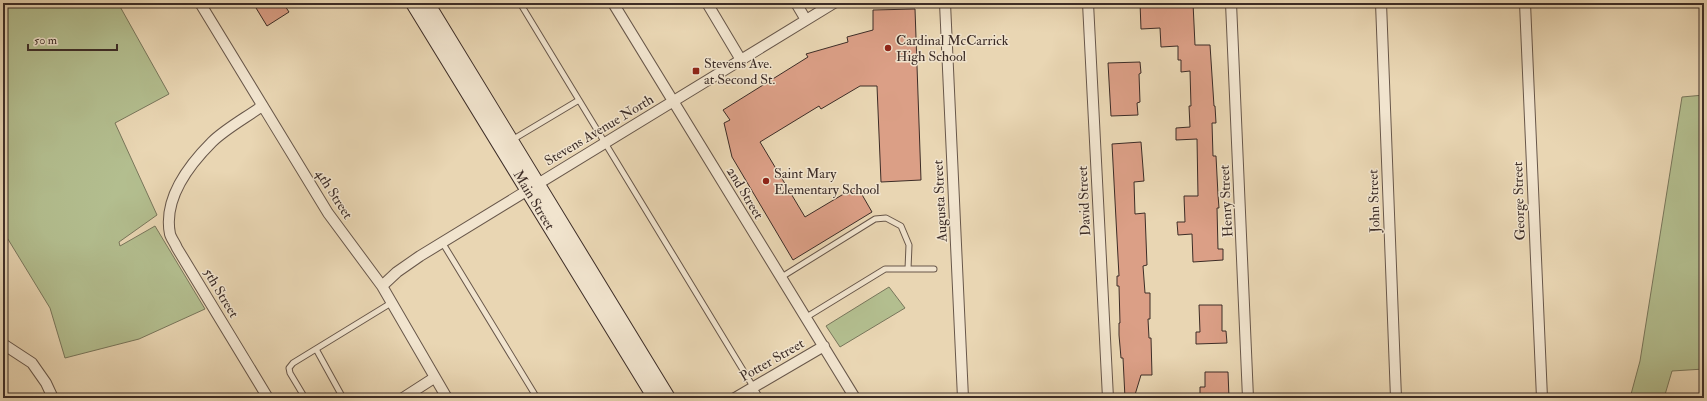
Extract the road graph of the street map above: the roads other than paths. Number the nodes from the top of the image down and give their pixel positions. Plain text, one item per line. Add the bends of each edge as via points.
1 (200, 3) edge
2 (413, 3) edge
3 (427, 3) edge
4 (520, 3) edge
5 (613, 3) edge
6 (707, 3) edge
7 (796, 3) edge
8 (834, 3) edge
9 (945, 3) edge
10 (1088, 3) edge
11 (1231, 3) edge
12 (1381, 3) edge
13 (1524, 3) edge
14 (806, 20) junction
15 (741, 60) junction
16 (579, 100) junction
17 (673, 101) junction
18 (262, 106) junction
19 (511, 141) junction
20 (605, 143) junction
21 (533, 187) junction
22 (442, 242) junction
23 (908, 269) junction
24 (934, 269) dead end
25 (780, 278) junction
26 (382, 286) junction
27 (390, 303) junction
28 (805, 318) junction
29 (3, 344) edge
30 (824, 346) junction
31 (316, 349) junction
32 (434, 378) junction
33 (753, 387) junction
34 (53, 398) edge
35 (268, 398) edge
36 (305, 398) edge
37 (343, 398) edge
38 (403, 398) edge
39 (447, 398) edge
40 (537, 398) edge
41 (655, 398) edge
42 (668, 398) edge
43 (735, 398) edge
44 (760, 398) edge
45 (855, 398) edge
46 (963, 398) edge
47 (1108, 398) edge
48 (1248, 398) edge
49 (1396, 398) edge
50 (1542, 398) edge

1 - 18 street, 4th Street
2 - 21 main road, Main Street
3 - 19 main road, Main Street
4 - 16 lane
5 - 17 street, 2nd Street
6 - 15 street
7 - 14 street
8 - 14 street, Stevens Avenue North
9 - 46 street, Augusta Street
10 - 47 street, David Street
11 - 48 street, Henry Street
12 - 49 street, John Street
13 - 50 street, George Street
14 - 15 street, Stevens Avenue North
15 - 17 street, Stevens Avenue North
16 - 19 lane
16 - 20 lane
17 - 20 street, Stevens Avenue North
17 - 25 street, 2nd Street
18 - 26 street, 4th Street via 328,213
18 - 35 street, 5th Street via 213,141 190,168 173,197 169,220 170,235
19 - 21 main road, Main Street
20 - 21 street, Stevens Avenue North
20 - 33 lane
21 - 22 street, Stevens Avenue North
21 - 41 main road, Main Street
21 - 42 main road, Main Street
22 - 26 street, Stevens Avenue North via 396,272
22 - 40 lane
23 - 24 lane
23 - 25 lane via 909,245 901,226 886,218 875,219
23 - 28 lane via 885,269
25 - 28 street, 2nd Street
26 - 27 street, 4th Street
27 - 31 lane
27 - 32 street, 4th Street
28 - 30 street, 2nd Street
29 - 34 street via 32,363
30 - 33 street, Potter Street
30 - 45 street, 2nd Street
31 - 36 lane via 289,368
31 - 37 lane
32 - 38 street
32 - 39 street, 4th Street
33 - 43 street, Potter Street
33 - 44 lane

